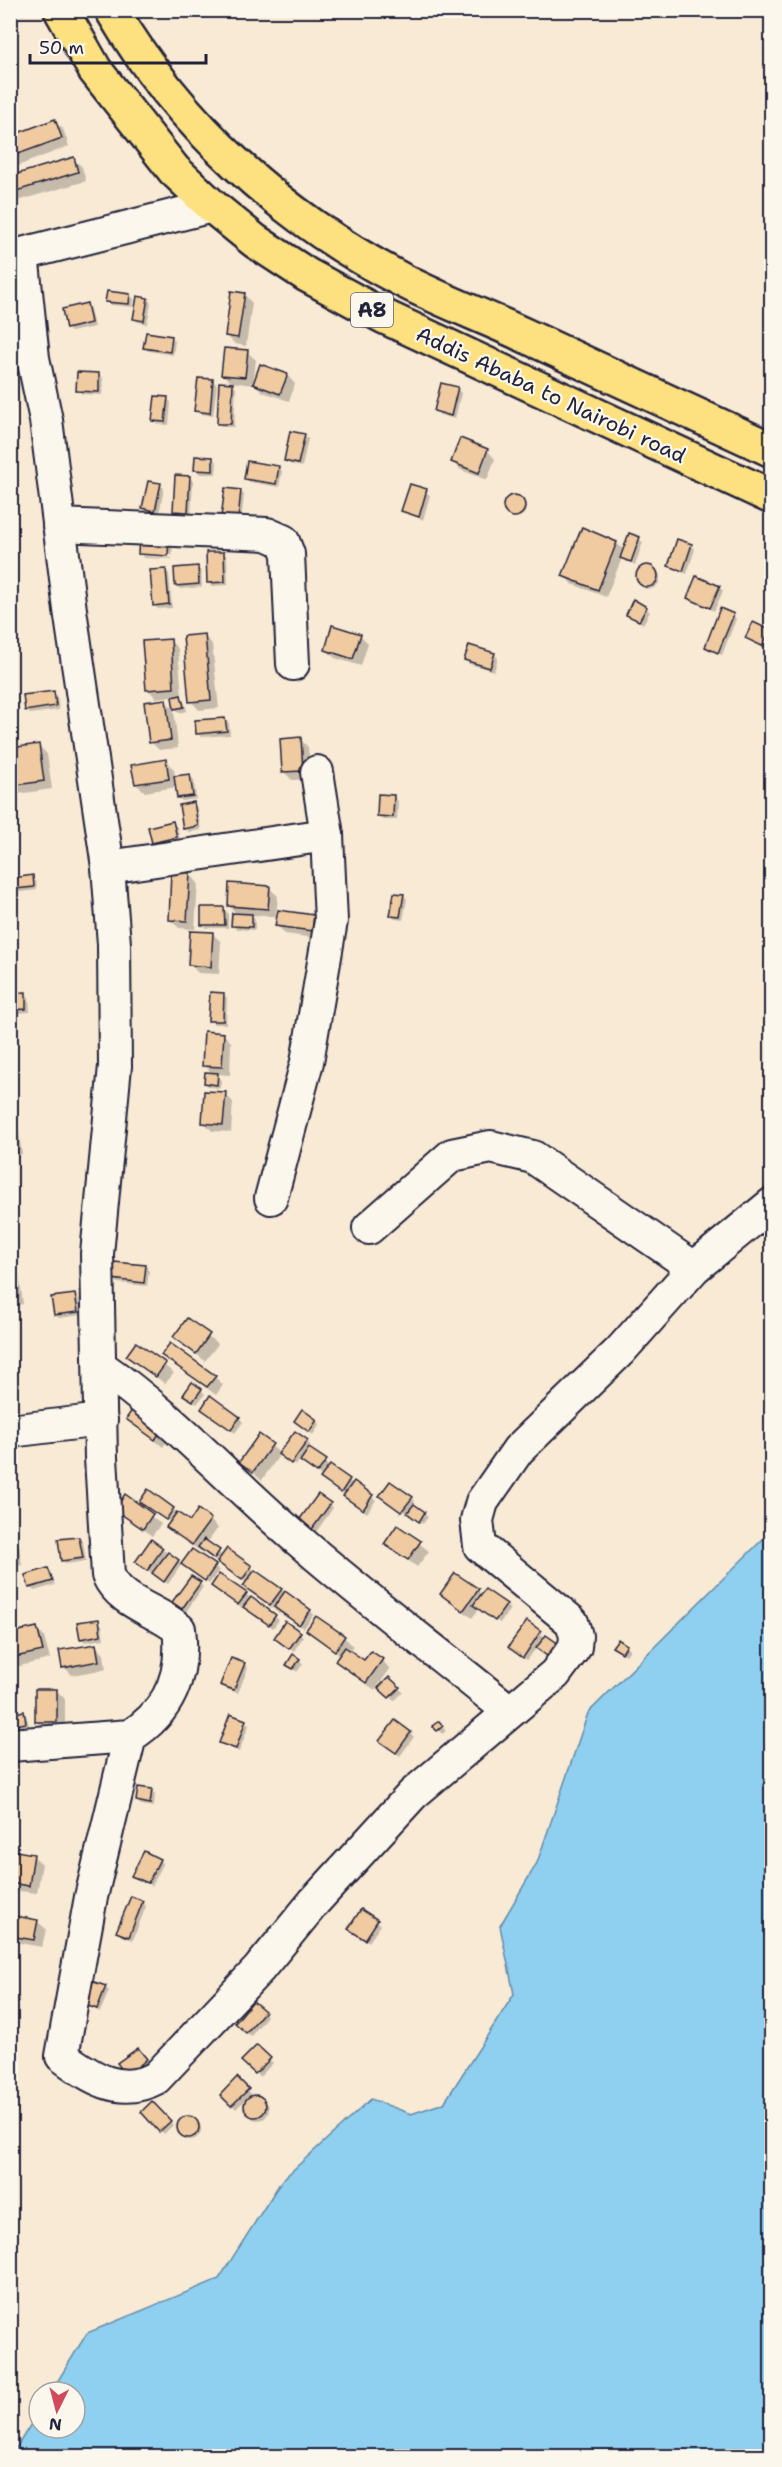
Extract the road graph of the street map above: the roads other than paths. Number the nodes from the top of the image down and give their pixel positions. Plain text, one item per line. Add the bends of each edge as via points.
1 (61, 10) edge
2 (112, 10) edge
3 (212, 206) junction
4 (16, 256) edge
5 (771, 450) edge
6 (771, 497) edge
7 (59, 525) junction
8 (293, 664) dead end
9 (317, 772) dead end
10 (327, 835) junction
11 (108, 867) junction
12 (270, 1198) dead end
13 (771, 1204) edge
14 (369, 1228) dead end
15 (694, 1269) junction
16 (100, 1366) junction
17 (101, 1420) junction
18 (10, 1431) edge
19 (509, 1711) junction
20 (130, 1736) junction
21 (10, 1745) edge

1 - 3 highway, Addis Ababa to Nairobi road / A8 via 95,70 137,126 174,170
2 - 5 highway, Addis Ababa to Nairobi road / A8 via 132,45 179,106 251,178 328,237 401,279
3 - 4 street
3 - 6 highway, Addis Ababa to Nairobi road / A8 via 307,276 383,316
4 - 7 street via 46,420
7 - 8 street via 267,534 283,541 288,554
7 - 11 street
9 - 10 street
10 - 11 street
10 - 12 street via 331,921 307,1062
11 - 16 street via 116,1004 115,1066 97,1254
13 - 15 street
14 - 15 street via 452,1155 491,1147 532,1157
15 - 19 street via 620,1351 518,1450 482,1502 477,1520 480,1546 572,1622 576,1636 575,1647 555,1674
16 - 17 street
16 - 19 street via 218,1465 302,1544
17 - 18 street
17 - 20 street via 108,1575 113,1587 122,1594 168,1619 179,1629 180,1639 177,1673 166,1702 156,1718
19 - 20 street via 413,1794 259,1969 156,2078 142,2085 123,2087 106,2084 63,2056 91,1897
20 - 21 street

